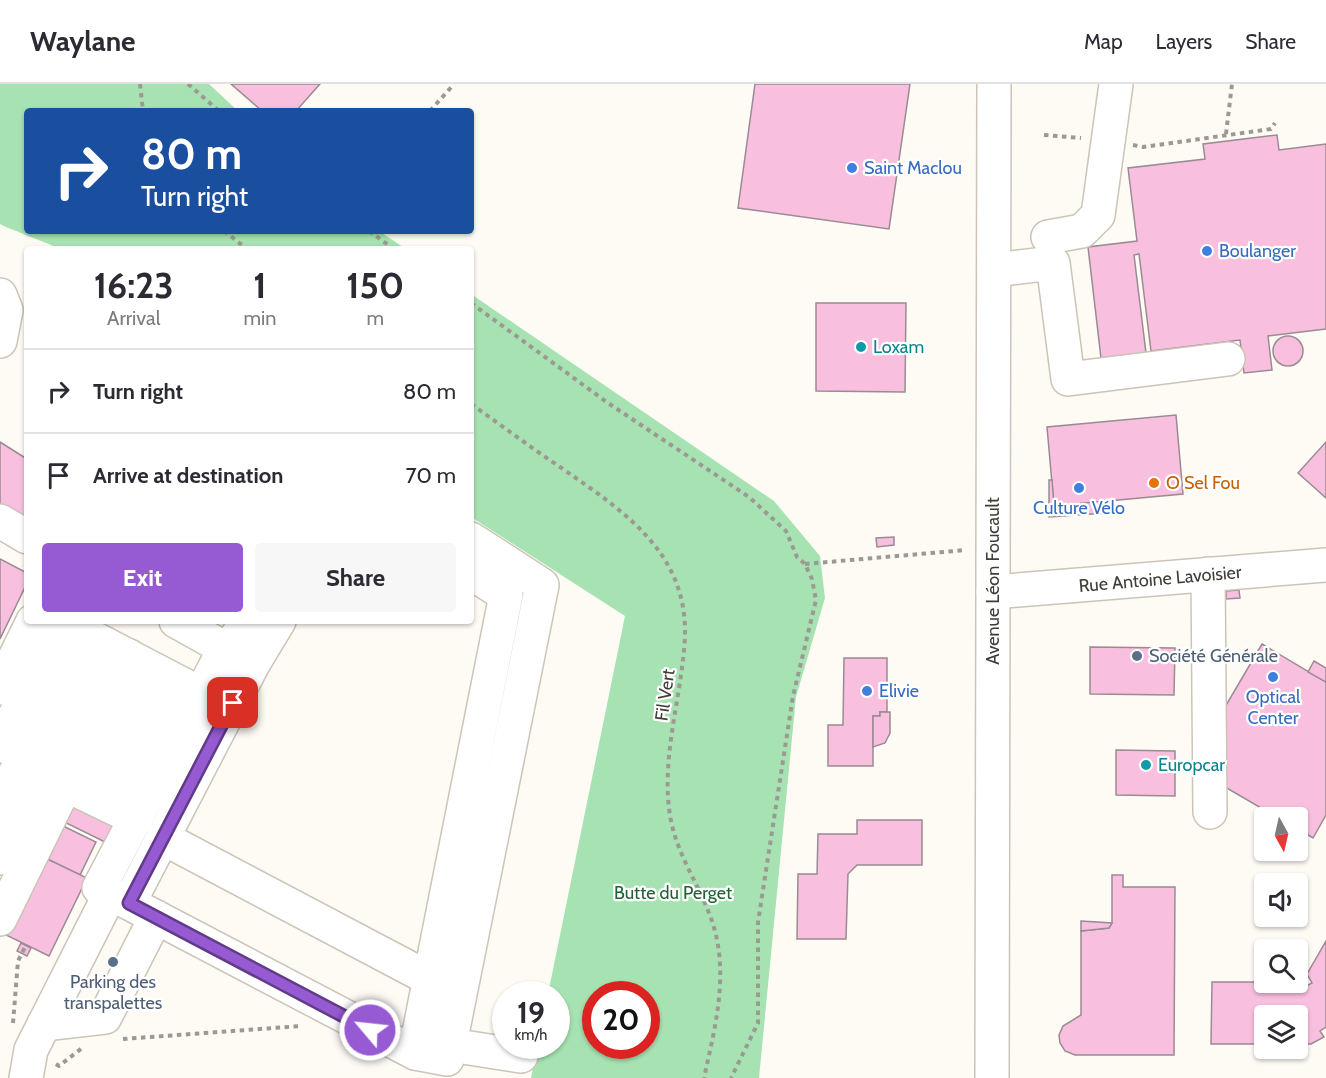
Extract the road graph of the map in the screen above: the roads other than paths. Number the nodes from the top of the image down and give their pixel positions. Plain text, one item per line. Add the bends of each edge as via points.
1 (994, 84) edge
2 (1116, 84) edge
3 (1048, 237) dead end
4 (994, 270) junction
5 (0, 295) edge
6 (0, 341) edge
7 (1228, 359) dead end
8 (0, 521) edge
9 (24, 535) edge
10 (474, 541) edge
11 (1326, 565) edge
12 (1208, 574) junction
13 (474, 575) edge
14 (993, 592) junction
15 (506, 595) junction
16 (536, 614) junction
17 (32, 624) edge
18 (60, 624) edge
19 (62, 624) edge
20 (182, 624) edge
21 (244, 624) edge
22 (272, 624) edge
23 (227, 645) edge
24 (0, 688) edge
25 (96, 700) junction
26 (0, 746) edge
27 (168, 758) junction
28 (468, 785) junction
29 (501, 792) junction
30 (1210, 812) dead end
31 (14, 822) edge
32 (163, 838) junction
33 (0, 858) edge
34 (132, 905) junction
35 (0, 919) edge
36 (430, 979) junction
37 (462, 986) junction
38 (44, 1024) junction
39 (450, 1045) junction
40 (492, 1052) edge
41 (415, 1053) junction
42 (26, 1078) edge
43 (992, 1078) edge

1 - 4 street, Avenue Léon Foucault
2 - 3 street via 1098,215 1082,231
4 - 7 street via 1053,263 1068,379
4 - 14 street, Avenue Léon Foucault
5 - 6 street via 6,310
8 - 9 street
10 - 16 street via 542,585
11 - 12 street, Rue Antoine Lavoisier
12 - 14 street, Rue Antoine Lavoisier
12 - 30 street
13 - 15 street
14 - 43 street, Avenue Léon Foucault
15 - 16 street
15 - 28 street
16 - 29 street
17 - 24 street
18 - 26 street
19 - 25 street
20 - 23 street
21 - 23 street
22 - 23 street
23 - 27 street
23 - 32 street
25 - 27 street
25 - 27 street
25 - 27 street
25 - 31 street
25 - 31 street
27 - 34 street via 99,888
28 - 29 street
28 - 36 street
29 - 37 street
31 - 33 street
31 - 35 street
32 - 34 street
32 - 36 street
34 - 38 street
34 - 38 street via 105,1017
34 - 41 street
36 - 37 street
36 - 41 street
37 - 39 street
38 - 42 street via 31,1050
39 - 40 street
39 - 41 street via 447,1059

